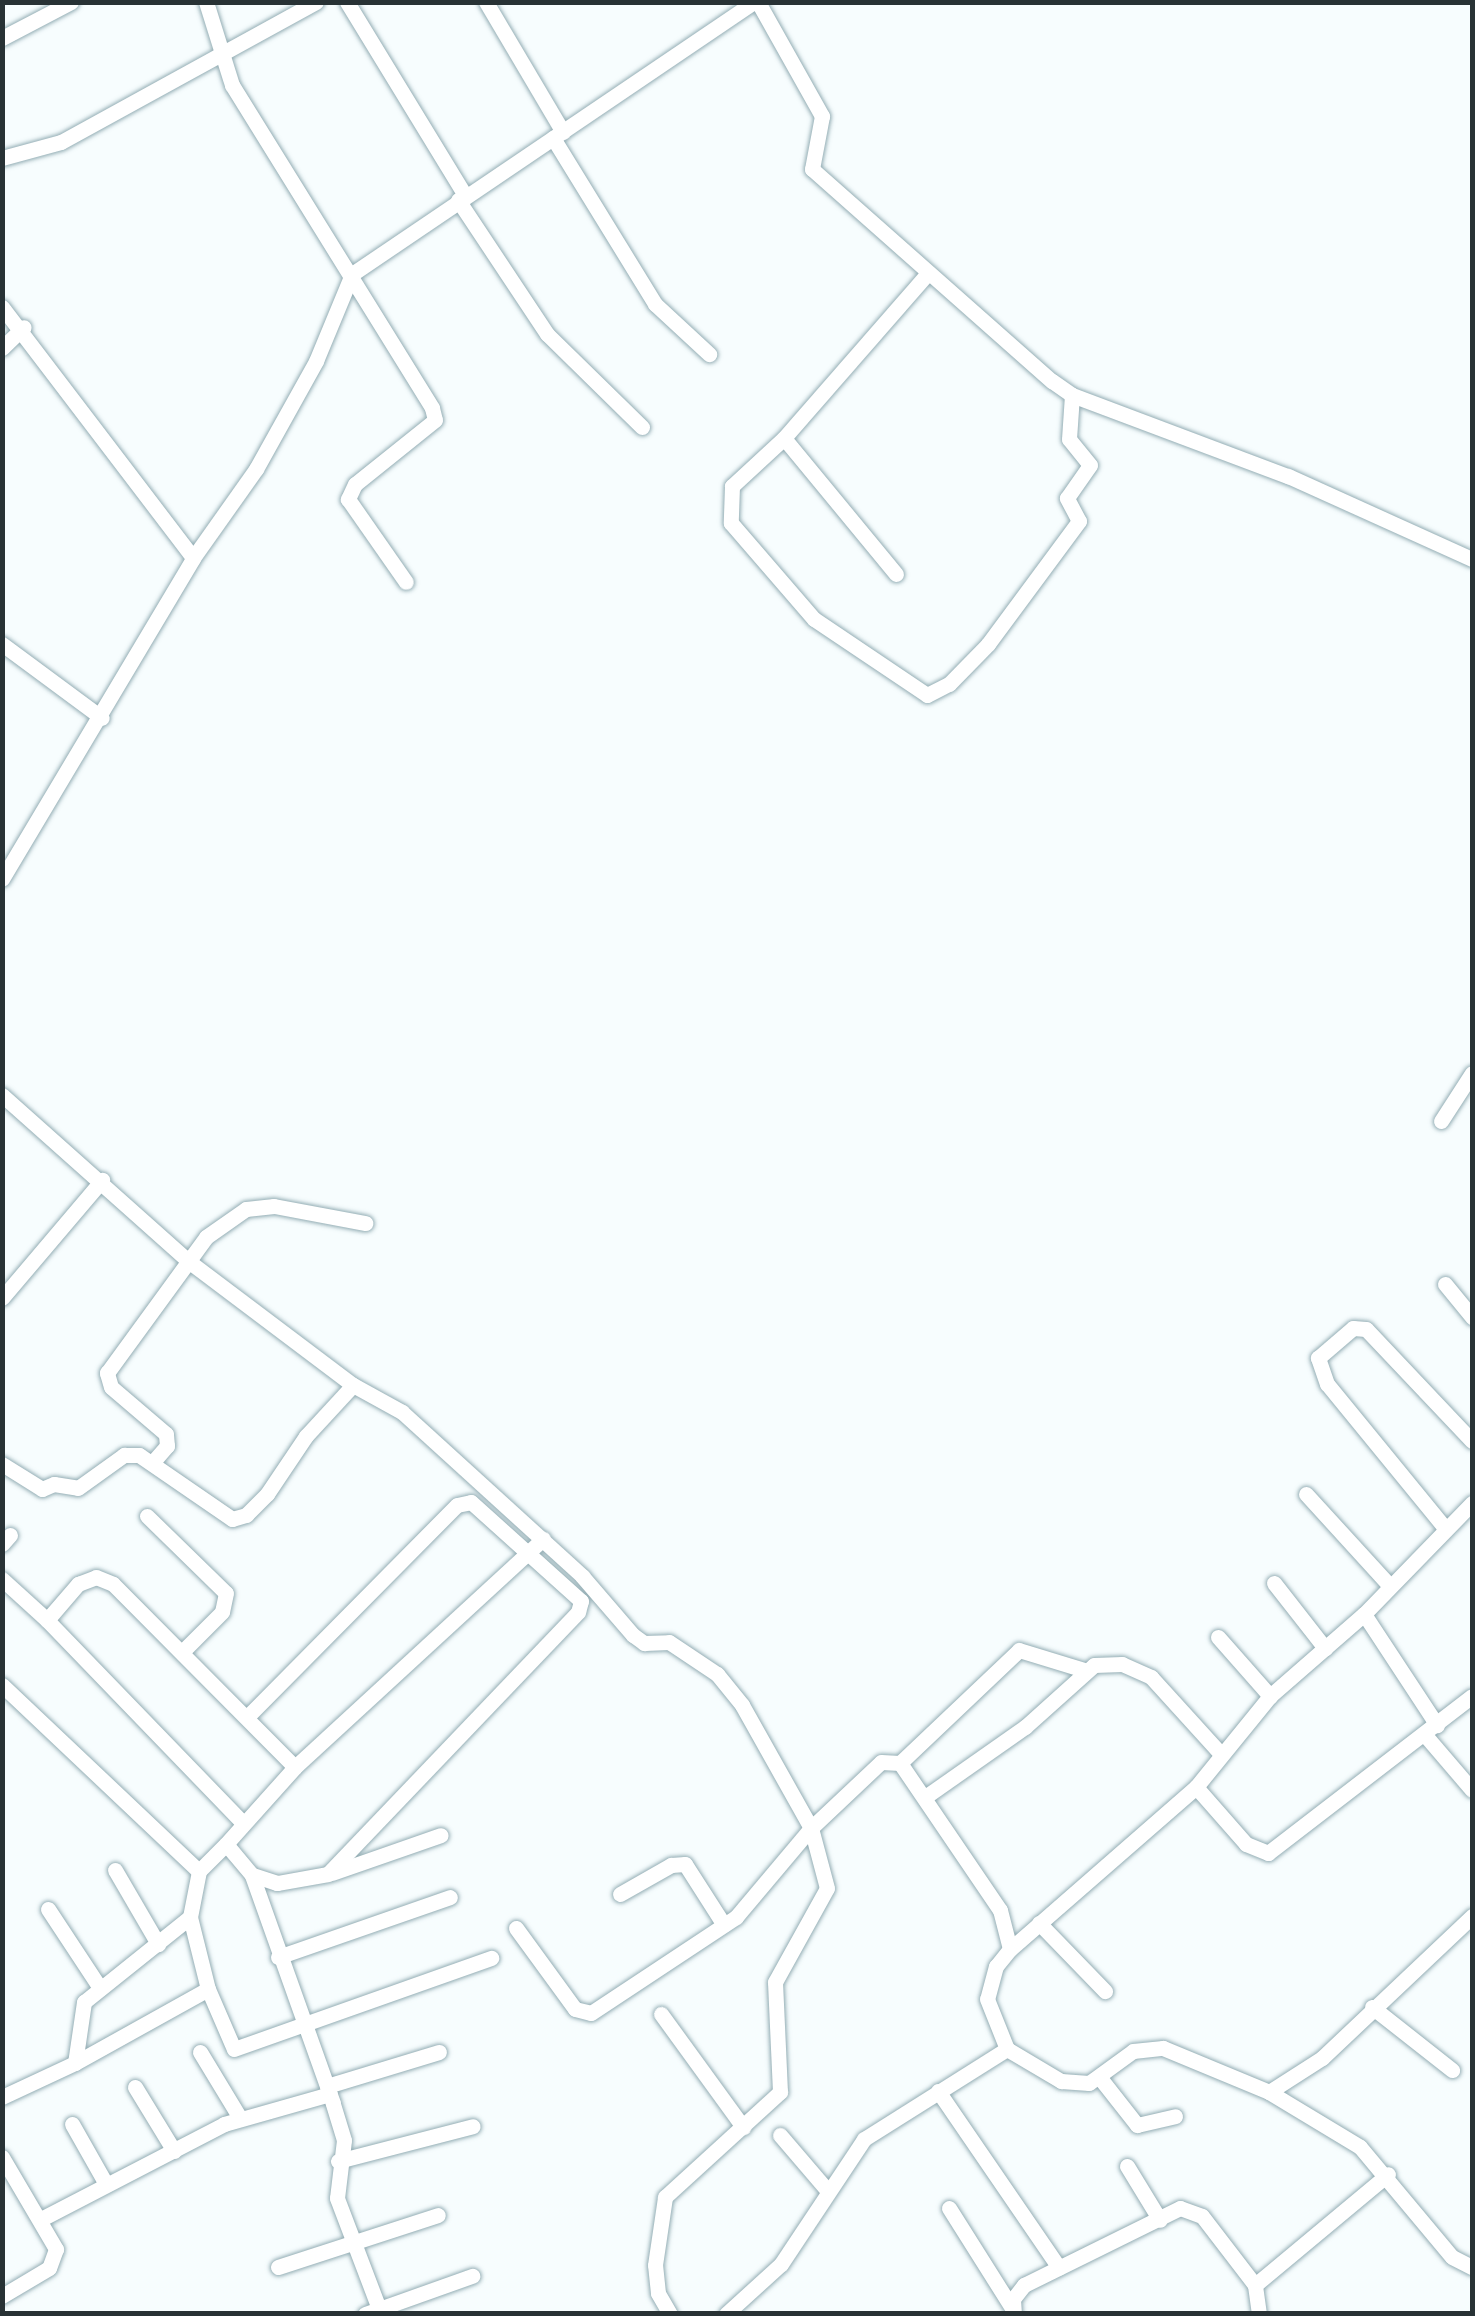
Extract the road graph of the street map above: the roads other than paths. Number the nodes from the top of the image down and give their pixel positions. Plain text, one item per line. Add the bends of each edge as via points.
1 (71, 2) edge
2 (206, 2) edge
3 (316, 2) edge
4 (347, 2) edge
5 (486, 2) edge
6 (755, 2) edge
7 (2, 38) edge
8 (218, 54) junction
9 (558, 135) junction
10 (2, 158) edge
11 (462, 197) junction
12 (352, 274) junction
13 (928, 274) junction
14 (2, 307) edge
15 (24, 327) junction
16 (2, 348) edge
17 (708, 354) dead end
18 (1072, 395) junction
19 (642, 428) dead end
20 (784, 438) junction
21 (193, 558) junction
22 (1472, 559) edge
23 (896, 574) dead end
24 (406, 582) dead end
25 (2, 644) edge
26 (102, 718) junction
27 (2, 879) edge
28 (1472, 1072) edge
29 (2, 1095) edge
30 (1442, 1121) dead end
31 (102, 1180) junction
32 (365, 1223) dead end
33 (188, 1260) junction
34 (1444, 1284) dead end
35 (2, 1298) edge
36 (1472, 1318) edge
37 (352, 1385) junction
38 (1472, 1441) edge
39 (152, 1463) junction
40 (2, 1464) edge
41 (1306, 1494) dead end
42 (1472, 1503) edge
43 (147, 1516) dead end
44 (1445, 1528) junction
45 (543, 1540) junction
46 (529, 1554) junction
47 (2, 1579) edge
48 (1274, 1583) dead end
49 (1389, 1585) junction
50 (1364, 1614) junction
51 (47, 1620) junction
52 (1218, 1637) dead end
53 (1325, 1648) junction
54 (184, 1651) junction
55 (1084, 1670) junction
56 (2, 1685) edge
57 (1270, 1696) junction
58 (1472, 1696) edge
59 (247, 1717) junction
60 (1431, 1730) junction
61 (1219, 1752) junction
62 (900, 1763) junction
63 (295, 1767) junction
64 (1196, 1787) junction
65 (1472, 1790) edge
66 (925, 1797) junction
67 (242, 1822) junction
68 (811, 1828) junction
69 (441, 1834) dead end
70 (226, 1844) junction
71 (115, 1870) dead end
72 (199, 1871) junction
73 (328, 1874) junction
74 (252, 1875) junction
75 (620, 1894) dead end
76 (450, 1897) dead end
77 (48, 1909) dead end
78 (1472, 1916) edge
79 (190, 1917) junction
80 (1039, 1923) junction
81 (724, 1925) junction
82 (516, 1928) dead end
83 (158, 1944) junction
84 (1010, 1949) junction
85 (278, 1957) junction
86 (491, 1958) dead end
87 (100, 1988) junction
88 (208, 1989) junction
89 (1105, 1990) dead end
90 (1372, 2007) junction
91 (662, 2014) dead end
92 (304, 2025) junction
93 (1007, 2049) junction
94 (200, 2052) dead end
95 (439, 2052) dead end
96 (75, 2064) junction
97 (1452, 2070) dead end
98 (1100, 2078) junction
99 (135, 2087) dead end
100 (328, 2090) junction
101 (938, 2091) junction
102 (1269, 2092) junction
103 (2, 2098) edge
104 (1175, 2116) dead end
105 (240, 2118) junction
106 (72, 2124) dead end
107 (473, 2126) dead end
108 (743, 2128) junction
109 (780, 2135) dead end
110 (174, 2150) junction
111 (2, 2156) edge
112 (338, 2162) junction
113 (1127, 2166) dead end
114 (1388, 2174) junction
115 (106, 2184) junction
116 (826, 2190) junction
117 (949, 2208) dead end
118 (438, 2214) dead end
119 (43, 2218) junction
120 (1160, 2220) junction
121 (355, 2242) junction
122 (278, 2267) dead end
123 (1472, 2267) edge
124 (1059, 2268) junction
125 (472, 2276) dead end
126 (1256, 2286) junction
127 (4, 2296) edge
128 (1013, 2311) edge
129 (375, 2312) edge
130 (15, 2314) edge
131 (670, 2314) edge
132 (726, 2314) edge
133 (1258, 2314) edge

1 - 7 street
2 - 8 street
3 - 8 street
4 - 11 street
5 - 9 street
6 - 9 street
6 - 13 street via 822,116 812,169
8 - 10 street via 61,142
8 - 12 street
9 - 11 street
9 - 17 street via 654,304
11 - 12 street
11 - 19 street via 546,334
12 - 21 street via 316,361 256,469
12 - 24 street via 434,420 355,484 348,498
13 - 18 street
13 - 20 street
14 - 15 street
15 - 16 street
15 - 21 street
18 - 20 street via 1070,439 1090,465 1067,498 1079,521 988,644 949,684 927,695 814,619 730,523 728,492
18 - 22 street via 1288,476
20 - 23 street
21 - 26 street
25 - 26 street
26 - 27 street
28 - 30 street
29 - 31 street
31 - 33 street
31 - 35 street
32 - 33 street via 274,1206 246,1210 221,1224
33 - 37 street
33 - 39 street via 105,1381 166,1434 168,1446
34 - 36 street
37 - 39 street via 246,1515 232,1518 209,1506
37 - 45 street via 402,1412
38 - 44 street via 1366,1329 1353,1328 1318,1358 1328,1384
39 - 40 street via 130,1453 78,1488 42,1489
41 - 49 street
42 - 44 street
43 - 54 street via 226,1593 222,1612
44 - 49 street
45 - 46 street
45 - 68 street via 633,1635 669,1642 717,1674 742,1705
46 - 59 street via 471,1502 457,1505
46 - 63 street
46 - 73 street via 574,1590 578,1612
47 - 51 street
48 - 53 street
49 - 50 street
50 - 53 street
50 - 60 street
51 - 54 street via 78,1584 105,1579
51 - 67 street
52 - 57 street
53 - 57 street
54 - 59 street
55 - 61 street via 1107,1663 1151,1677
55 - 62 street via 1019,1650
55 - 66 street via 1025,1728
56 - 72 street
57 - 61 street
58 - 60 street
59 - 63 street
60 - 64 street via 1268,1853 1246,1844
60 - 65 street
61 - 64 street
62 - 66 street
62 - 68 street via 881,1762
63 - 67 street
64 - 80 street
66 - 84 street via 1000,1910
67 - 70 street
68 - 81 street
68 - 108 street via 826,1888 775,1982 780,2092
69 - 73 street
70 - 72 street
70 - 74 street
71 - 83 street
72 - 79 street
73 - 74 street via 277,1883
74 - 85 street
75 - 81 street via 685,1864
76 - 85 street
77 - 87 street
78 - 90 street
79 - 83 street
79 - 88 street
80 - 84 street
80 - 89 street
81 - 82 street via 583,2015
83 - 87 street
84 - 93 street via 996,1966 987,2000
85 - 92 street
86 - 92 street
87 - 96 street via 82,2006
88 - 92 street via 234,2049
88 - 96 street
90 - 97 street
90 - 102 street via 1322,2058
91 - 108 street
92 - 100 street
93 - 98 street via 1060,2080
93 - 101 street
94 - 105 street
95 - 100 street
96 - 103 street
98 - 102 street via 1133,2051 1162,2048
98 - 104 street via 1137,2125
99 - 110 street
100 - 105 street
100 - 112 street via 344,2140
101 - 116 street via 864,2139
101 - 124 street
102 - 114 street via 1360,2147
105 - 110 street
106 - 115 street
107 - 112 street
108 - 131 street via 664,2197 654,2265
109 - 116 street
110 - 115 street
111 - 119 street
112 - 121 street via 337,2198
113 - 120 street
114 - 123 street via 1452,2257
114 - 126 street
115 - 119 street
116 - 132 street via 780,2264
117 - 128 street
118 - 121 street
119 - 127 street via 55,2259
120 - 124 street
120 - 126 street via 1191,2208
121 - 122 street
121 - 129 street
124 - 128 street via 1024,2285
125 - 129 street
126 - 133 street
127 - 130 street

